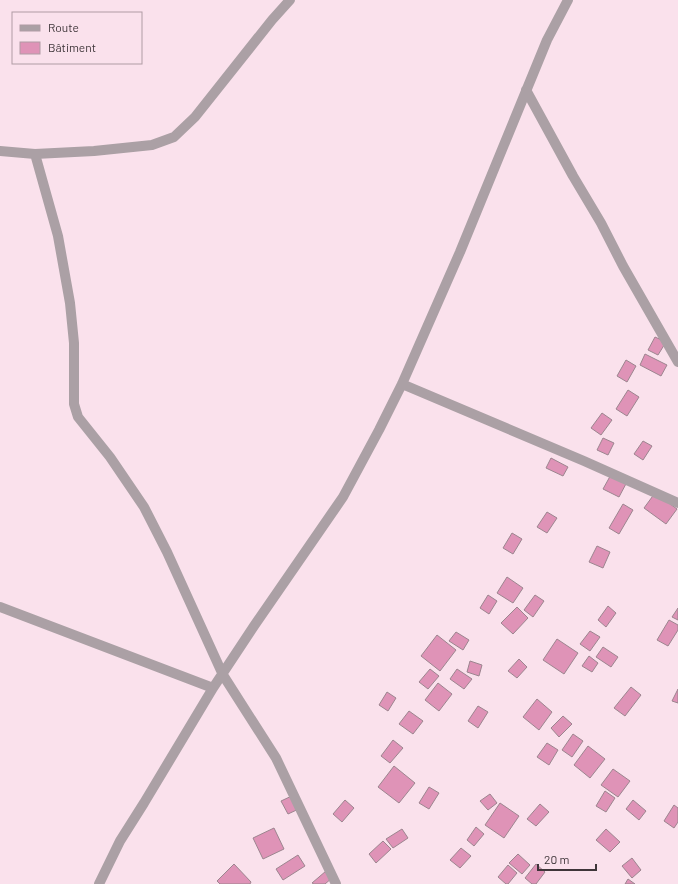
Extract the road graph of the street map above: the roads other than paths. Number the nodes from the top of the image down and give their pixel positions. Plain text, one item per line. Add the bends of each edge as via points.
1 (290, 0) edge
2 (568, 0) edge
3 (526, 90) junction
4 (0, 151) edge
5 (35, 154) junction
6 (678, 362) edge
7 (402, 384) junction
8 (678, 503) edge
9 (0, 607) edge
10 (223, 675) junction
11 (213, 688) junction
12 (99, 884) edge
13 (336, 884) edge

1 - 5 street via 195,117 174,137 152,145
2 - 3 street via 547,40
3 - 6 street
3 - 7 street via 486,190
4 - 5 street
5 - 10 street via 58,236 70,303 74,343 74,404 78,417 110,457 144,507
7 - 8 street
7 - 10 street via 344,497
9 - 11 street
10 - 11 street
10 - 13 street via 276,758
11 - 12 street via 120,841

